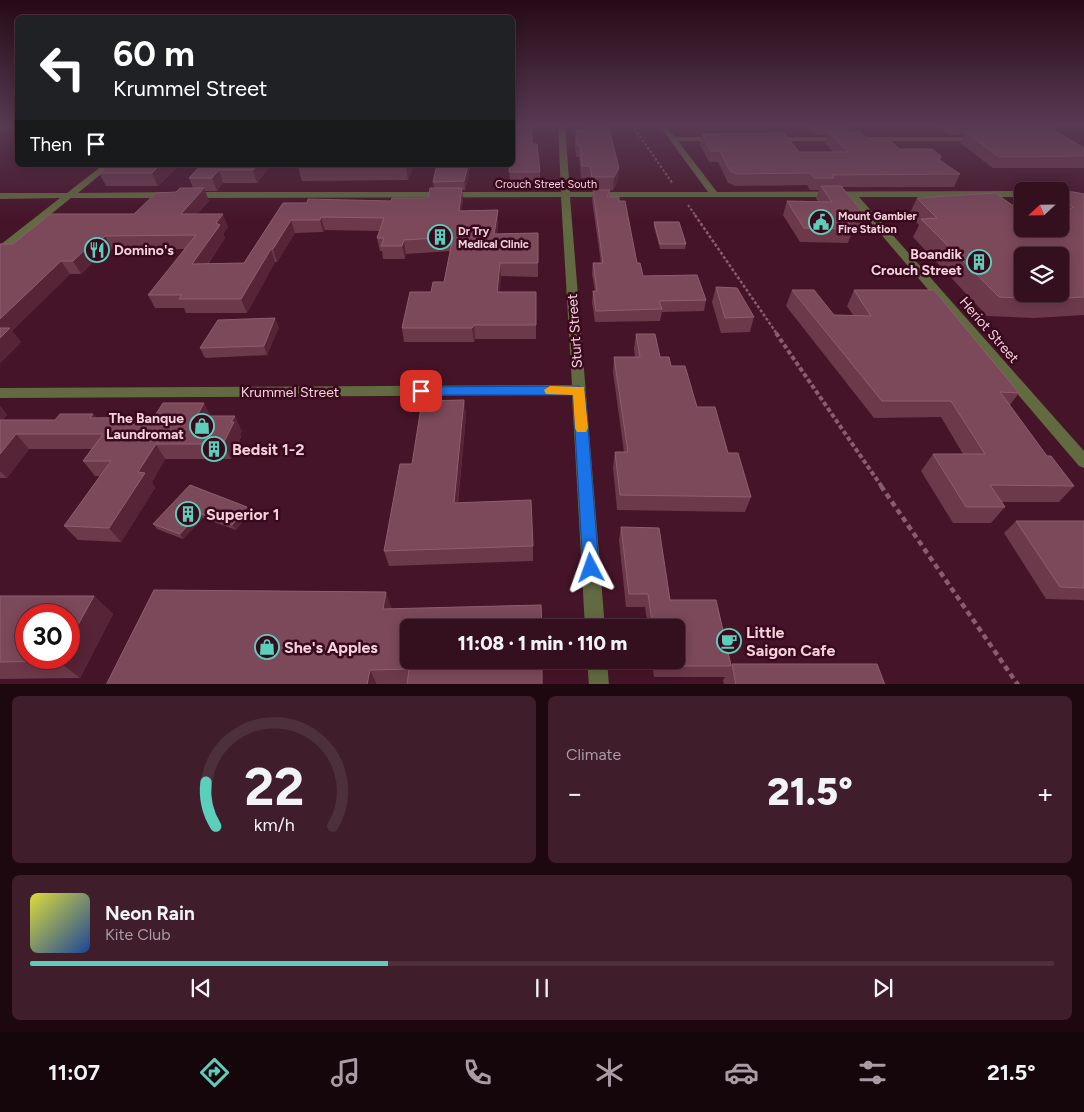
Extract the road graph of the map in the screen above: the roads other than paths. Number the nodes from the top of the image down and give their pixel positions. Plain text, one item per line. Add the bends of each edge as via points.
1 (563, 157) edge
2 (686, 157) edge
3 (105, 167) edge
4 (714, 194) junction
5 (1014, 194) edge
6 (69, 195) junction
7 (566, 195) junction
8 (852, 195) junction
9 (0, 196) edge
10 (0, 250) edge
11 (579, 390) junction
12 (0, 393) edge
13 (1084, 462) edge
14 (594, 619) edge
15 (598, 669) edge
16 (599, 684) edge

1 - 7 street, Sturt Street
2 - 4 street
3 - 6 street
4 - 7 street, Crouch Street South
4 - 8 street, Crouch Street South
5 - 8 street, Crouch Street South
6 - 7 street, Crouch Street South
6 - 9 street, Crouch Street South
6 - 10 street
7 - 11 street, Sturt Street
8 - 13 street, Heriot Street
11 - 12 street, Krummel Street
11 - 14 street, Sturt Street
15 - 16 street

